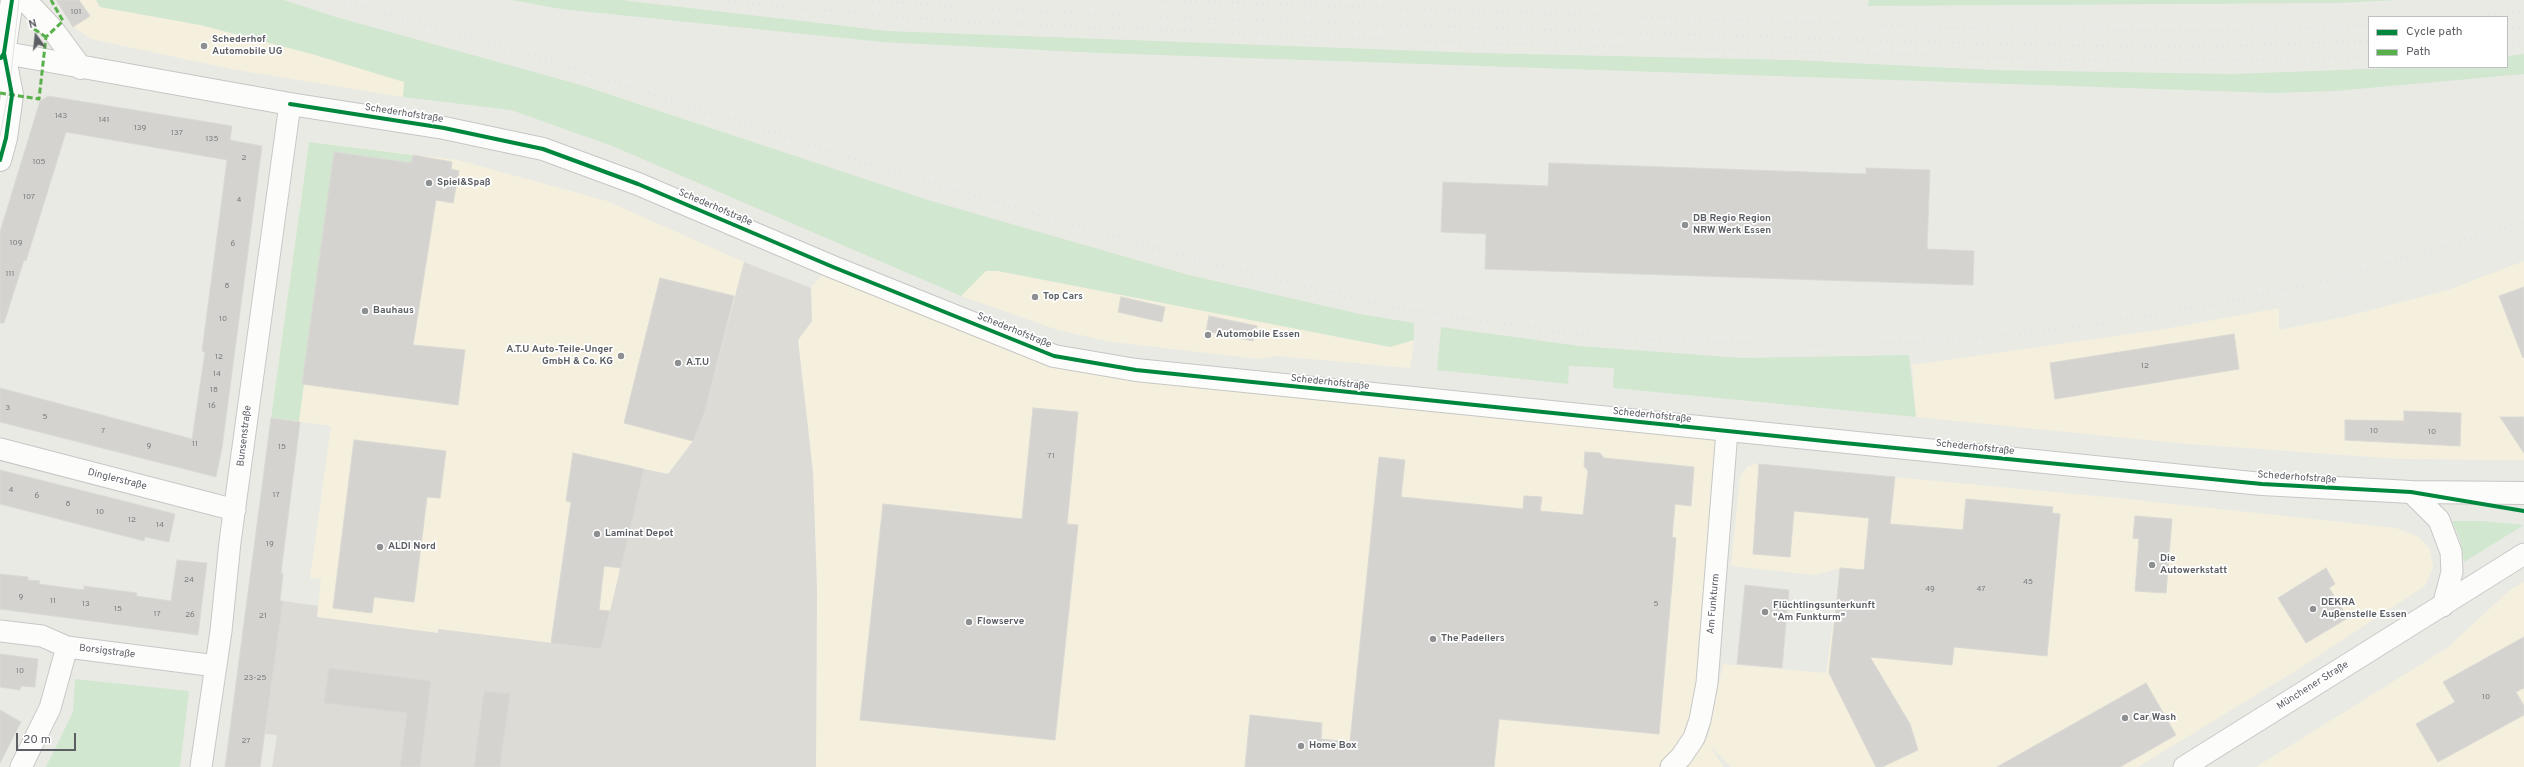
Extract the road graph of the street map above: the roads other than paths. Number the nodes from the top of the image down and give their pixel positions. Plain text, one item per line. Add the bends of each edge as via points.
1 (12, 0) edge
2 (25, 0) edge
3 (1, 55) edge
4 (81, 68) junction
5 (290, 104) junction
6 (0, 160) edge
7 (1727, 431) junction
8 (0, 449) edge
9 (2411, 492) junction
10 (2524, 493) edge
11 (235, 510) junction
12 (2524, 554) edge
13 (2443, 606) junction
14 (0, 631) edge
15 (67, 647) junction
16 (216, 666) junction
17 (21, 767) edge
18 (201, 767) edge
19 (1671, 767) edge
20 (2184, 767) edge

1 - 3 street
2 - 4 street via 53,30
3 - 4 street, Schederhofstraße
3 - 6 street via 12,95
4 - 5 street, Schederhofstraße
5 - 7 street, Schederhofstraße via 444,128 543,149 638,184 833,267 1054,356 1136,370
5 - 11 street, Bunsenstraße
7 - 9 street, Schederhofstraße via 2291,487
7 - 19 street, Am Funkturm via 1707,683 1694,738
8 - 11 street, Dinglerstraße
9 - 10 street, Schederhofstraße
9 - 13 street via 2440,520 2451,552 2452,572
11 - 16 street, Bunsenstraße
12 - 13 street, Münchener Straße
13 - 20 street, Münchener Straße
14 - 15 street, Borsigstraße via 42,636
15 - 16 street, Borsigstraße
15 - 17 street via 50,708
16 - 18 street, Bunsenstraße

